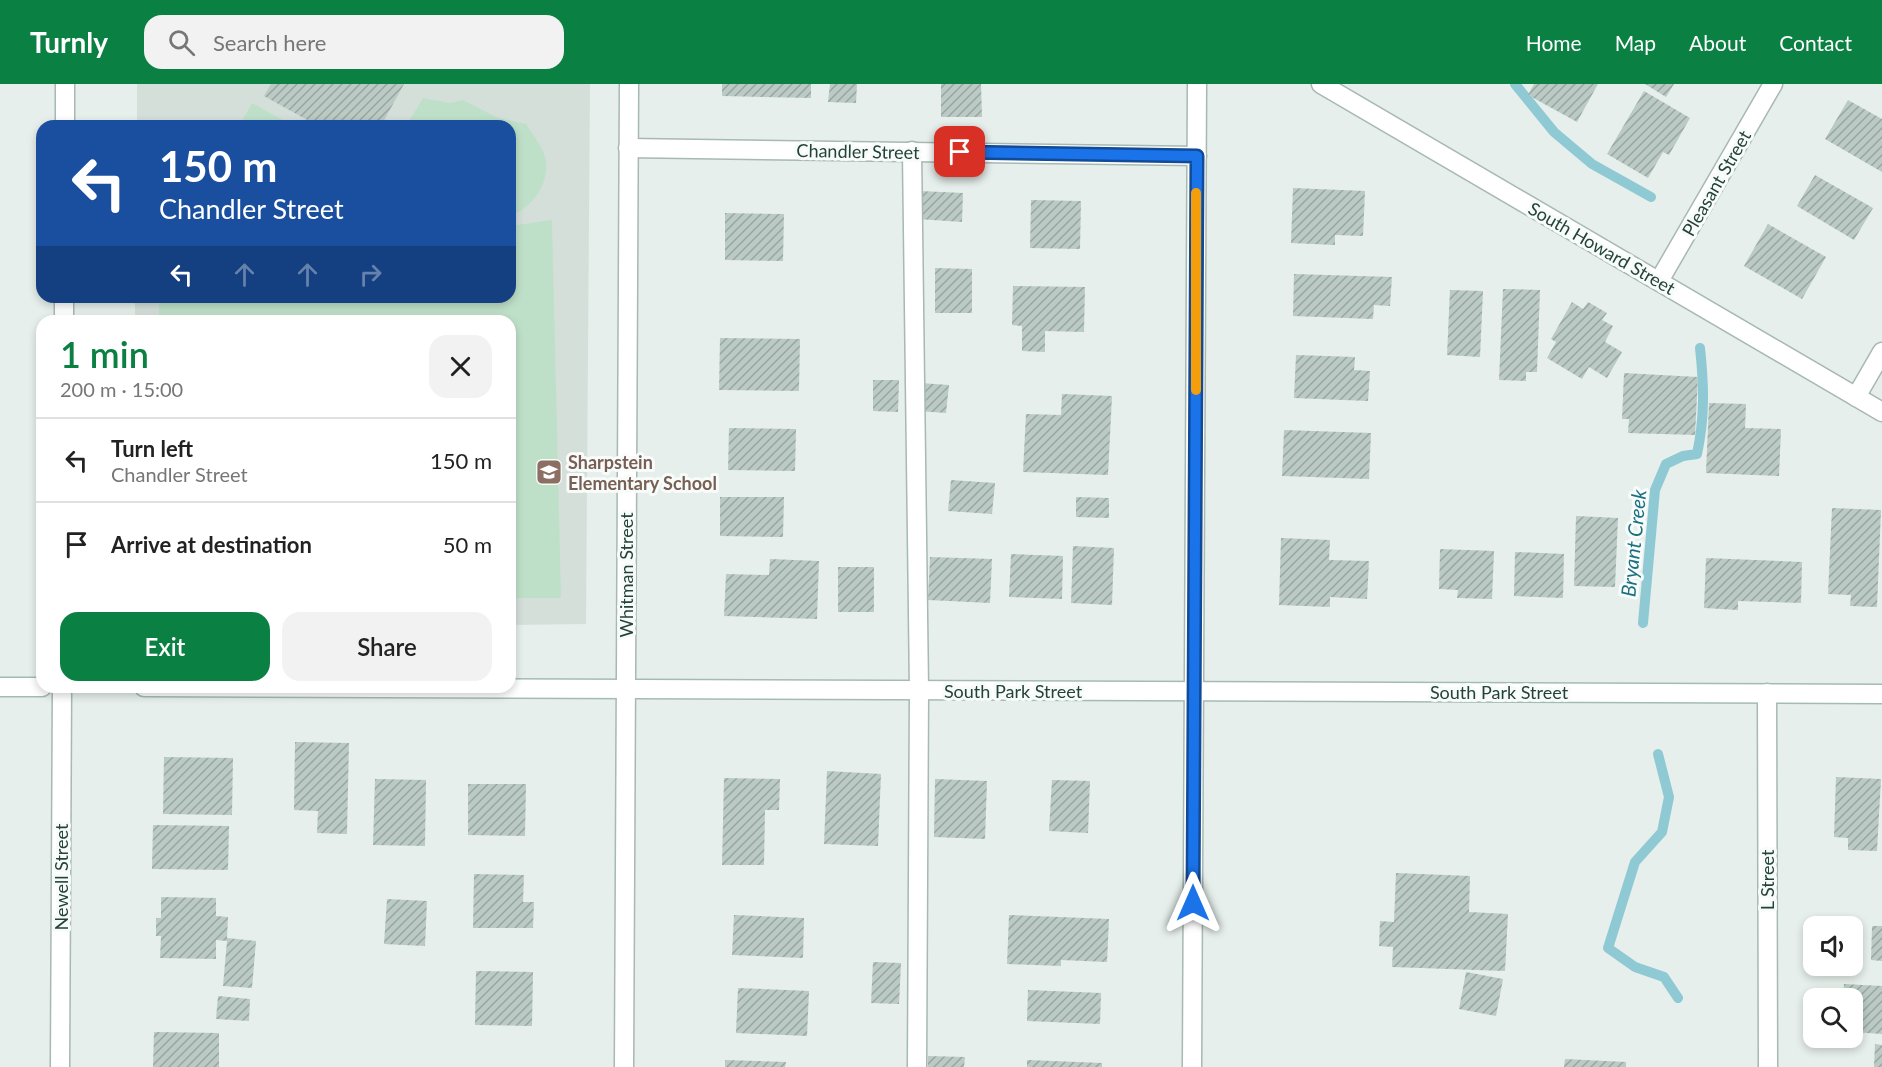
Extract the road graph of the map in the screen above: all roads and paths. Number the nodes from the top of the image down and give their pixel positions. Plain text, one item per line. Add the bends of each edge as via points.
1 (65, 84) edge
2 (629, 84) edge
3 (1197, 84) edge
4 (1322, 84) edge
5 (1773, 84) edge
6 (65, 120) edge
7 (628, 148) junction
8 (912, 152) junction
9 (1197, 156) junction
10 (1659, 281) junction
11 (1882, 352) edge
12 (1856, 397) junction
13 (1882, 412) edge
14 (0, 687) edge
15 (36, 687) edge
16 (516, 689) edge
17 (625, 689) junction
18 (919, 690) junction
19 (1194, 691) junction
20 (62, 693) edge
21 (1767, 693) junction
22 (1882, 694) edge
23 (60, 1067) edge
24 (624, 1067) edge
25 (917, 1067) edge
26 (1192, 1067) edge
27 (1768, 1067) edge

1 - 6 street
2 - 7 street, Whitman Street
3 - 9 street
4 - 10 street, South Howard Street
5 - 10 street, Pleasant Street
7 - 8 street, Chandler Street
7 - 17 street, Whitman Street
8 - 9 street, Chandler Street
8 - 18 street
9 - 19 street
10 - 12 street, South Howard Street
11 - 12 street
12 - 13 street, South Howard Street
14 - 15 street
16 - 17 street, South Park Street
17 - 18 street, South Park Street
17 - 24 street, Whitman Street
18 - 19 street, South Park Street
18 - 25 street
19 - 21 street, South Park Street
19 - 26 street
20 - 23 street, Newell Street
21 - 22 street, South Park Street
21 - 27 street, L Street

